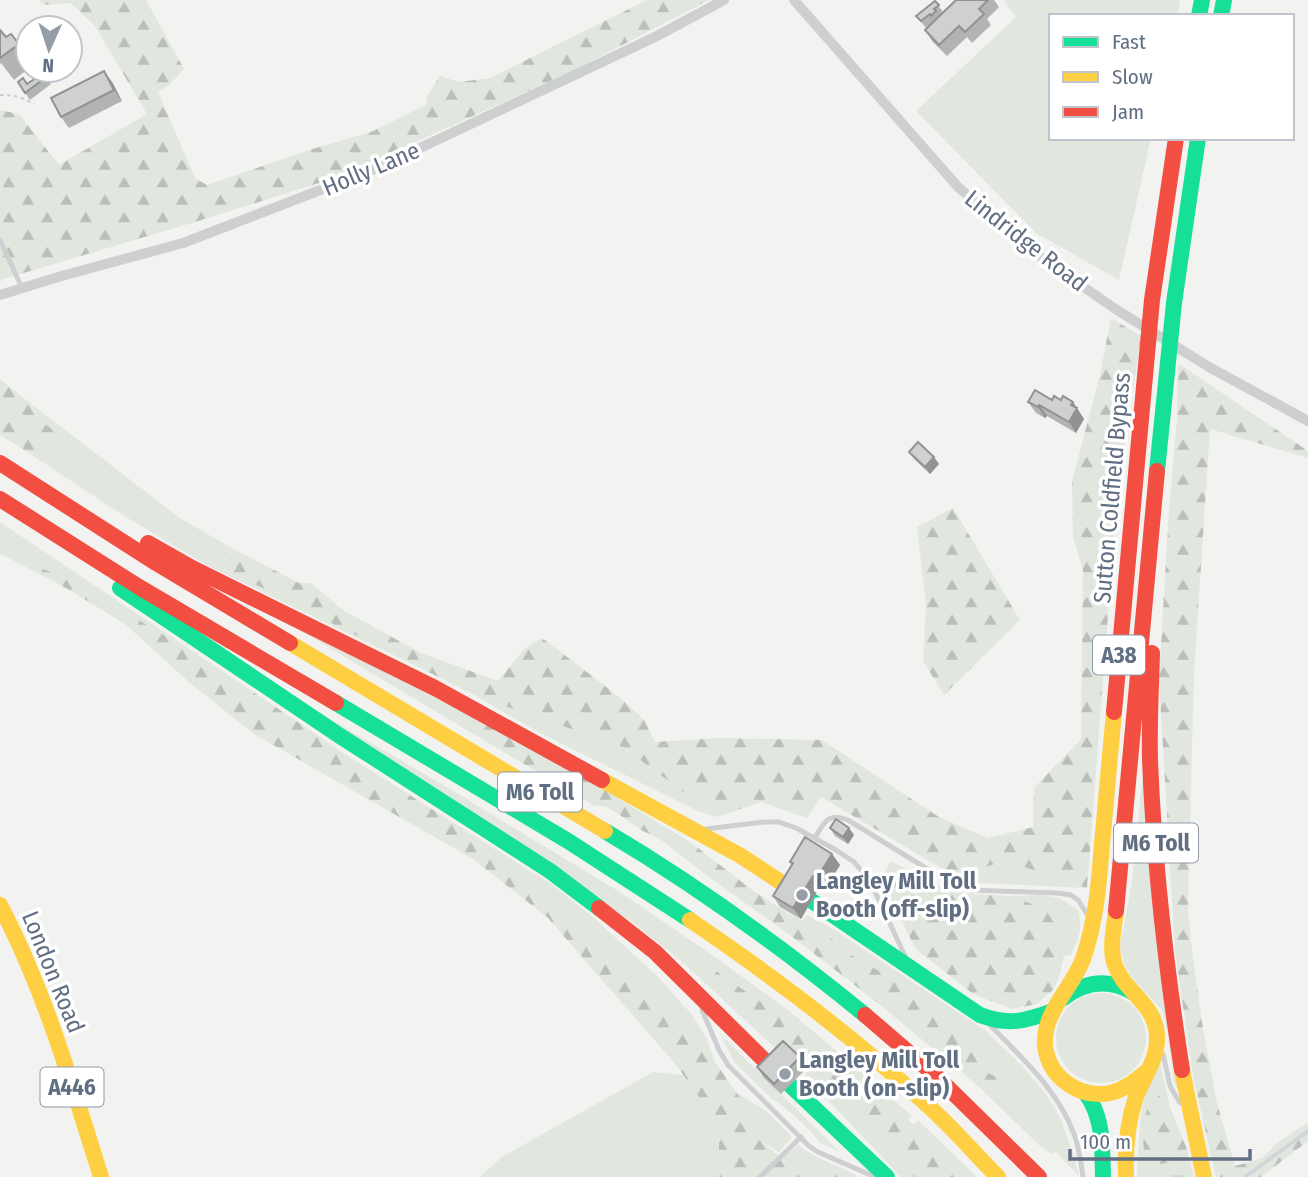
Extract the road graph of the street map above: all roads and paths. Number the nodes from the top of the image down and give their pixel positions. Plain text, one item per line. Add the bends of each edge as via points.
1 (724, 0) edge
2 (794, 0) edge
3 (0, 95) edge
4 (34, 104) dead end
5 (1176, 140) edge
6 (1198, 140) edge
7 (0, 240) edge
8 (22, 288) junction
9 (0, 295) edge
10 (1308, 421) edge
11 (0, 462) edge
12 (0, 500) edge
13 (1154, 505) junction
14 (692, 830) junction
15 (815, 838) junction
16 (791, 889) edge
17 (812, 901) dead end
18 (0, 905) edge
19 (1092, 927) junction
20 (911, 967) junction
21 (693, 989) junction
22 (1140, 997) junction
23 (1056, 1006) junction
24 (980, 1015) junction
25 (1157, 1030) junction
26 (773, 1069) edge
27 (1147, 1071) junction
28 (790, 1085) dead end
29 (1085, 1092) junction
30 (1191, 1123) junction
31 (802, 1137) junction
32 (101, 1177) edge
33 (761, 1177) edge
34 (875, 1177) edge
35 (887, 1177) edge
36 (998, 1177) edge
37 (1039, 1177) edge
38 (1083, 1177) edge
39 (1103, 1177) edge
40 (1126, 1177) edge
41 (1204, 1177) edge

1 - 8 street, Holly Lane via 380,167 183,243
2 - 10 street, Lindridge Road via 958,187 1043,259 1209,367
3 - 4 path via 11,94
5 - 19 highway, Sutton Coldfield Bypass / A38 via 1152,300
6 - 13 highway, Sutton Coldfield Bypass / A38 via 1174,303
7 - 8 lane
8 - 9 street, Holly Lane
11 - 14 highway via 192,568 435,688
11 - 37 highway, M6 Toll via 156,563 696,889 862,1012 962,1100
12 - 21 highway, M6 Toll via 141,603 550,871 655,952
12 - 36 highway, M6 Toll via 568,841 731,948 888,1071
13 - 22 highway, Sutton Coldfield Bypass / A38 via 1113,961
13 - 30 highway, M6 Toll via 1150,758 1161,922
14 - 15 lane via 779,822
14 - 16 highway
15 - 19 lane via 824,823 838,816 953,885 1071,895
15 - 20 lane via 853,862 870,881
17 - 20 highway
18 - 32 highway, London Road / A446 via 58,1042
19 - 23 highway, Sutton Coldfield Bypass / A38 via 1079,969
20 - 24 highway
21 - 26 highway, M6 Toll
21 - 31 lane via 728,1065
22 - 23 highway via 1117,984 1091,983 1076,988
22 - 25 highway, Sutton Coldfield Bypass / A38
23 - 24 highway via 1024,1022 995,1021
23 - 29 highway, Sutton Coldfield Bypass / A38 via 1045,1038 1049,1061 1062,1080
24 - 38 lane via 1064,1110 1075,1135
25 - 27 highway via 1156,1051
25 - 30 lane via 1170,1086
27 - 29 highway via 1113,1092
27 - 40 highway via 1128,1126
28 - 35 highway
29 - 39 highway via 1099,1116
30 - 41 highway, M6 Toll
31 - 33 lane
31 - 34 lane via 818,1152

